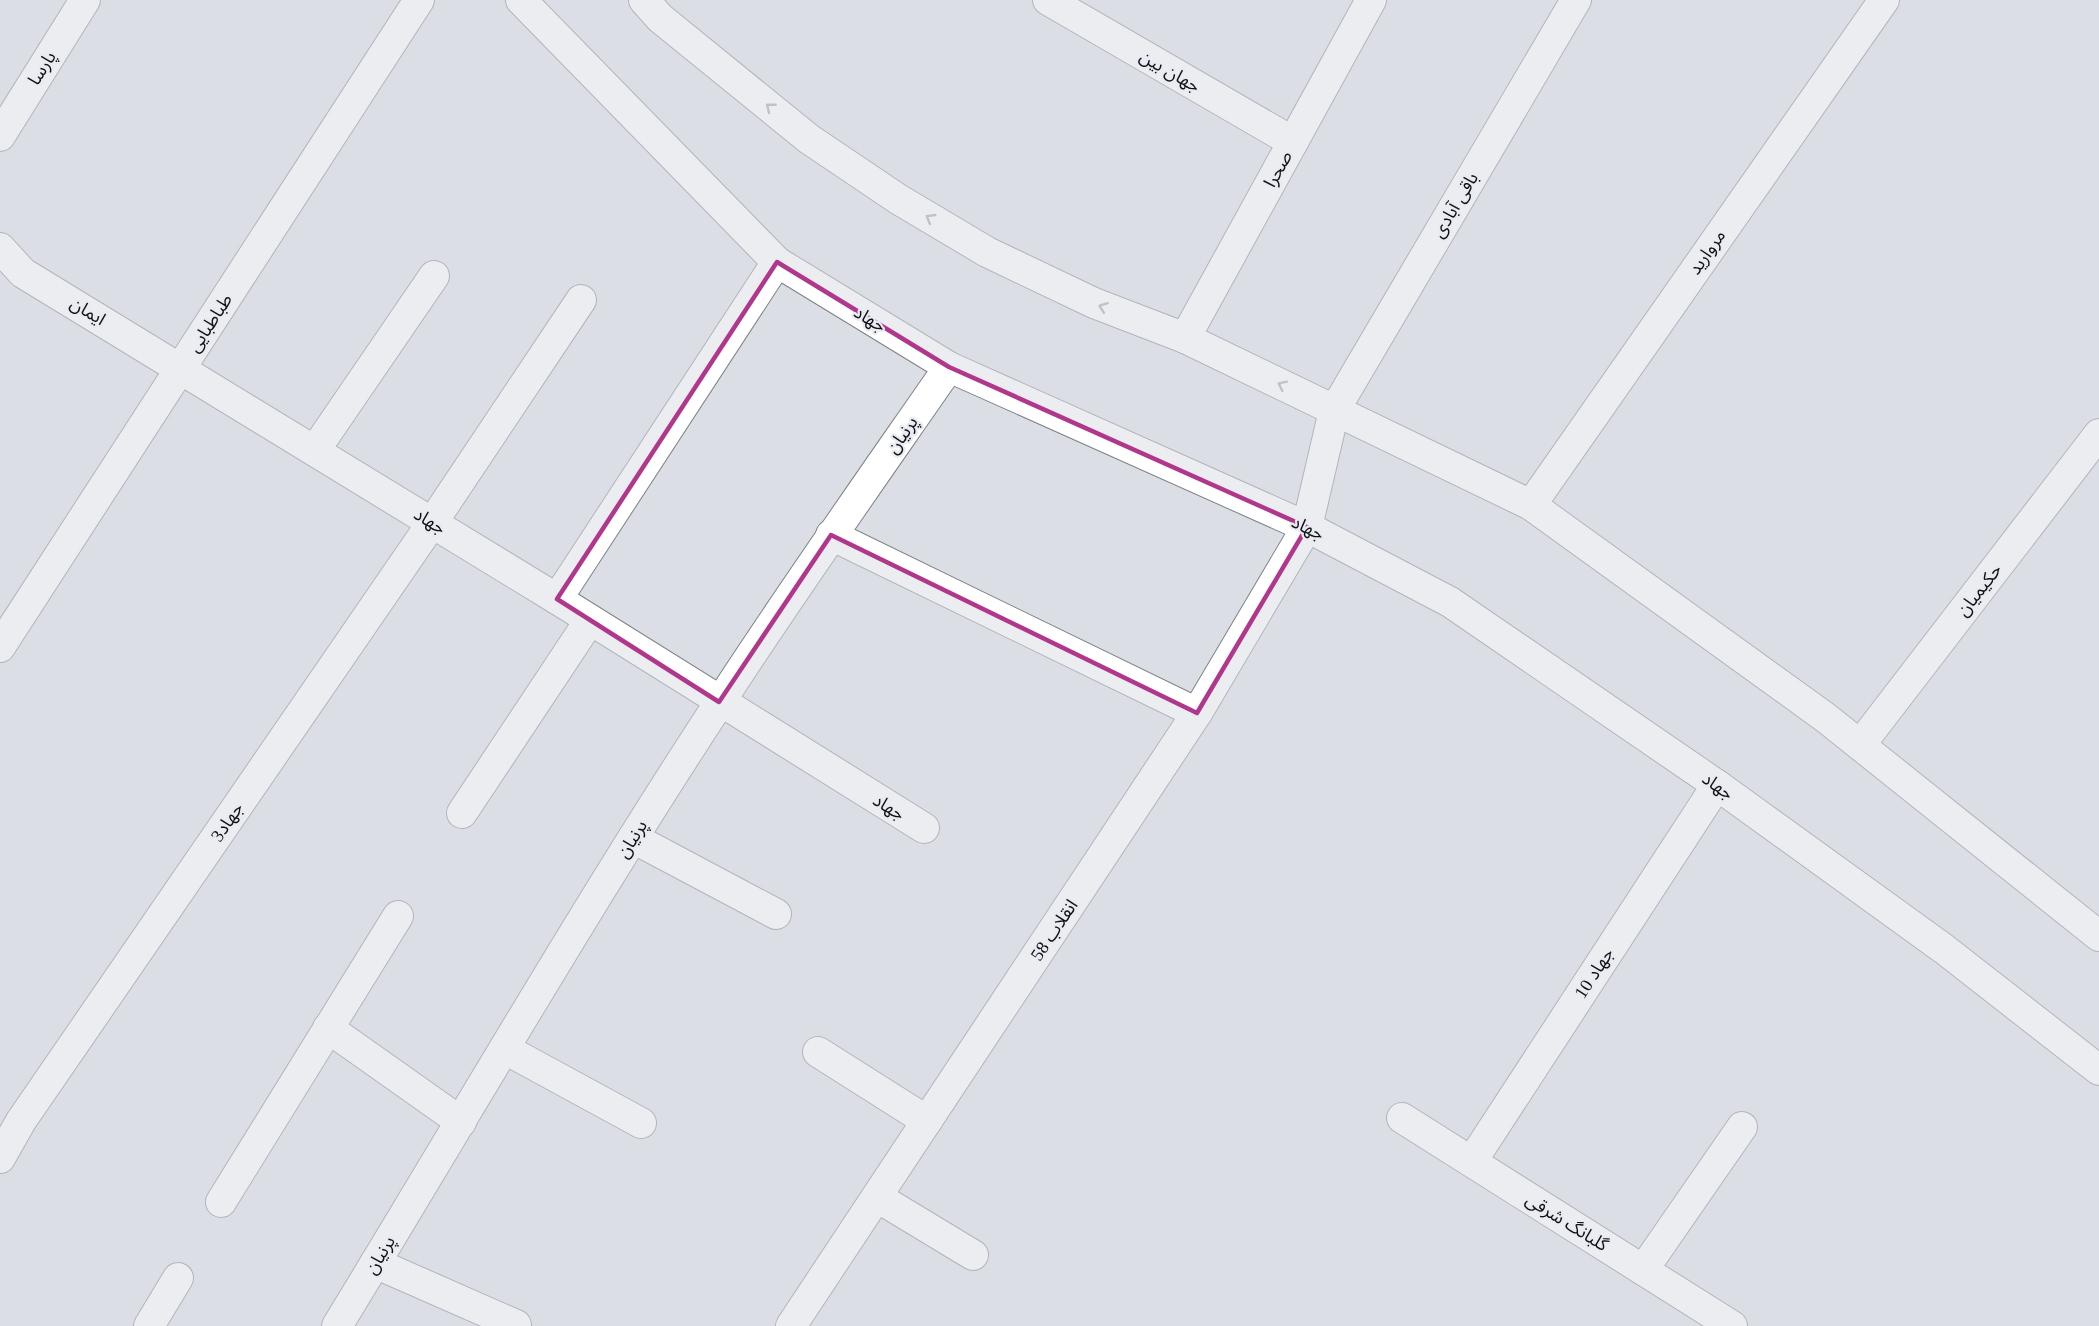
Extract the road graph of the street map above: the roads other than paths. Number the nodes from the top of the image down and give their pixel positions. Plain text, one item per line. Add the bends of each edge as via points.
1 (85, 0) edge
2 (419, 0) edge
3 (521, 0) edge
4 (1048, 0) edge
5 (1371, 0) edge
6 (1576, 0) edge
7 (1884, 0) edge
8 (646, 1) edge
9 (0, 136) edge
10 (1293, 142) junction
11 (0, 248) edge
12 (777, 262) junction
13 (434, 276) dead end
14 (581, 300) dead end
15 (1185, 338) junction
16 (949, 367) junction
17 (181, 368) junction
18 (1334, 411) junction
19 (2099, 434) edge
20 (315, 450) junction
21 (1531, 505) junction
22 (432, 523) junction
23 (1307, 527) junction
24 (831, 535) junction
25 (557, 599) junction
26 (590, 620) junction
27 (0, 647) edge
28 (719, 702) junction
29 (1197, 713) junction
30 (1860, 745) junction
31 (1717, 784) junction
32 (462, 813) dead end
33 (924, 828) dead end
34 (633, 838) junction
35 (776, 914) dead end
36 (398, 916) dead end
37 (2099, 936) edge
38 (328, 1028) junction
39 (505, 1049) junction
40 (818, 1052) dead end
41 (2099, 1070) edge
42 (10, 1116) edge
43 (1402, 1118) dead end
44 (927, 1121) junction
45 (461, 1122) junction
46 (641, 1123) dead end
47 (1742, 1127) dead end
48 (0, 1158) edge
49 (1472, 1161) junction
50 (877, 1197) junction
51 (221, 1202) dead end
52 (973, 1255) dead end
53 (375, 1263) junction
54 (1643, 1270) junction
55 (178, 1278) dead end
56 (516, 1325) edge
57 (149, 1326) edge
58 (337, 1326) edge
59 (791, 1326) edge
60 (1732, 1326) edge

1 - 9 street, پارسا
2 - 17 street, طباطبایی
3 - 12 street, جهاد
4 - 10 street, جهان بین
5 - 10 street, صحرا
6 - 18 street, باقی آبادی
7 - 21 street, مروارید
15 -> 8 street via 1094,303 987,252 898,199 809,139 660,18
10 - 15 street, صحرا
11 - 17 street, ایمان via 23,273
12 - 16 street, جهاد
12 - 25 street
13 - 20 street
14 - 22 street, جهاد3
18 -> 15 street
16 - 23 street, جهاد
16 - 24 street, پرنیان
17 - 20 street, جهاد
17 - 27 street, طباطبایی
18 - 21 street
18 - 23 street, باقی آبادی
19 - 30 street, حکیمیان
20 - 22 street, جهاد
21 - 30 street
22 - 25 street, جهاد
22 - 42 street, جهاد3
23 - 29 street, انقلاب 58
23 - 31 street, جهاد via 1450,602
24 - 28 street, پرنیان
24 - 29 street
25 - 26 street, جهاد
26 - 28 street, جهاد
26 - 32 street
28 - 33 street, جهاد
28 - 34 street, پرنیان
29 - 44 street, انقلاب 58
30 - 37 street
31 - 41 street, جهاد via 1944,949
31 - 49 street, جهاد 10
34 - 35 street
34 - 39 street, پرنیان
36 - 38 street
38 - 45 street
38 - 51 street
39 - 45 street, پرنیان
39 - 46 street
40 - 44 street
42 - 48 street, جهاد3
43 - 49 street, گلبانگ شرقی
44 - 50 street, انقلاب 58
45 - 53 street, پرنیان
47 - 54 street
49 - 54 street, گلبانگ شرقی
50 - 52 street
50 - 59 street, انقلاب 58
53 - 56 street
53 - 58 street, پرنیان
54 - 60 street, گلبانگ شرقی
55 - 57 street

